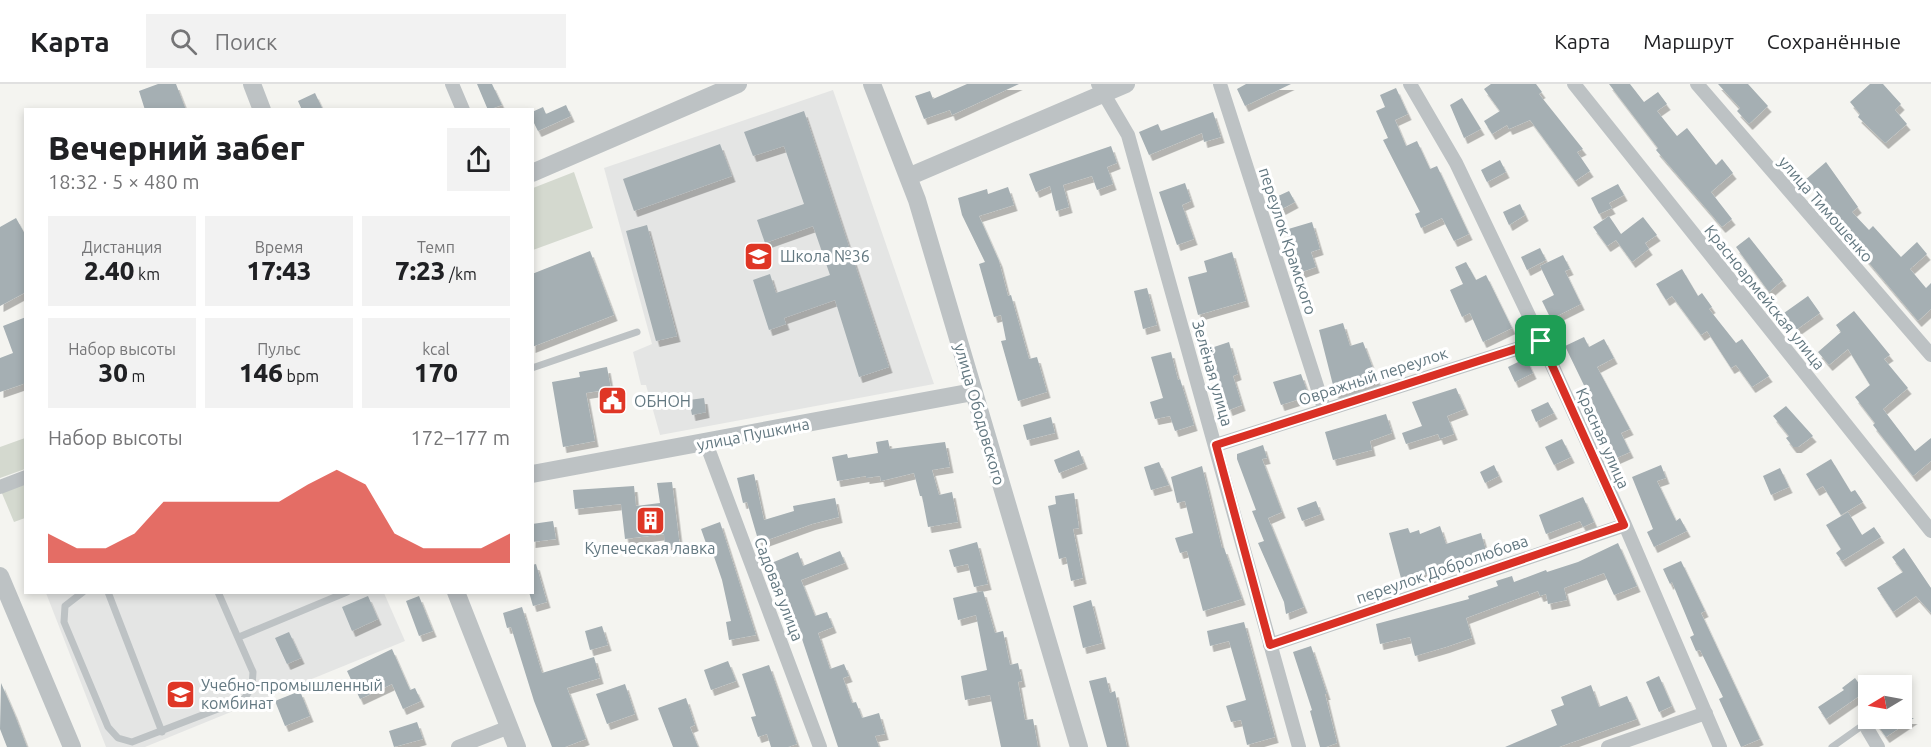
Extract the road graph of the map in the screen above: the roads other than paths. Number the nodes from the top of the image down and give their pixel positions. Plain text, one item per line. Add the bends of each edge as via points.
1 (252, 84) edge
2 (452, 84) edge
3 (738, 84) edge
4 (872, 84) edge
5 (1126, 84) edge
6 (1220, 84) edge
7 (1410, 84) edge
8 (1574, 84) edge
9 (1696, 84) edge
10 (712, 88) edge
11 (1100, 89) edge
12 (261, 108) edge
13 (462, 108) edge
14 (534, 172) edge
15 (908, 177) junction
16 (637, 332) dead end
17 (1541, 341) junction
18 (1931, 355) edge
19 (534, 367) edge
20 (973, 392) junction
21 (1324, 408) junction
22 (706, 443) junction
23 (1216, 445) junction
24 (534, 474) edge
25 (24, 478) edge
26 (0, 487) edge
27 (1624, 525) junction
28 (1931, 531) edge
29 (0, 576) edge
30 (80, 594) edge
31 (109, 594) edge
32 (219, 594) edge
33 (342, 594) edge
34 (457, 594) edge
35 (239, 637) junction
36 (1270, 645) junction
37 (1706, 713) junction
38 (509, 727) junction
39 (1859, 729) edge
40 (1872, 729) edge
41 (162, 732) junction
42 (72, 747) edge
43 (458, 747) edge
44 (517, 747) edge
45 (820, 747) edge
46 (1078, 747) edge
47 (1299, 747) edge
48 (1608, 747) edge
49 (1720, 747) edge
50 (1832, 747) edge
51 (1878, 747) edge

1 - 12 street
2 - 13 street
3 - 10 street
4 - 15 street, улица Ободовского
5 - 11 street
6 - 21 street, переулок Крамского
7 - 17 street, Красная улица via 1456,163
8 - 28 street, Красноармейская улица
9 - 18 street, улица Тимошенко
10 - 14 street
11 - 15 street
11 - 23 street, Зелёная улица via 1128,135
15 - 20 street, улица Ободовского
16 - 19 lane
17 - 21 street, Овражный переулок
17 - 27 street, Красная улица
20 - 22 street, улица Пушкина
20 - 46 street, улица Ободовского
21 - 23 street, Овражный переулок
22 - 24 street, улица Пушкина
22 - 45 street, Садовая улица
23 - 36 street, Зелёная улица
25 - 26 street
27 - 36 street, переулок Добролюбова
27 - 37 street, Красная улица
29 - 42 street
30 - 41 lane via 65,606 64,622 108,727 118,738 132,742
31 - 41 lane
32 - 35 lane
33 - 35 lane
34 - 38 street
35 - 41 lane via 253,672 252,687 244,699
36 - 47 street, Зелёная улица
37 - 48 street
37 - 49 street, Красная улица
38 - 43 street
38 - 44 street
39 - 50 lane
40 - 51 street

